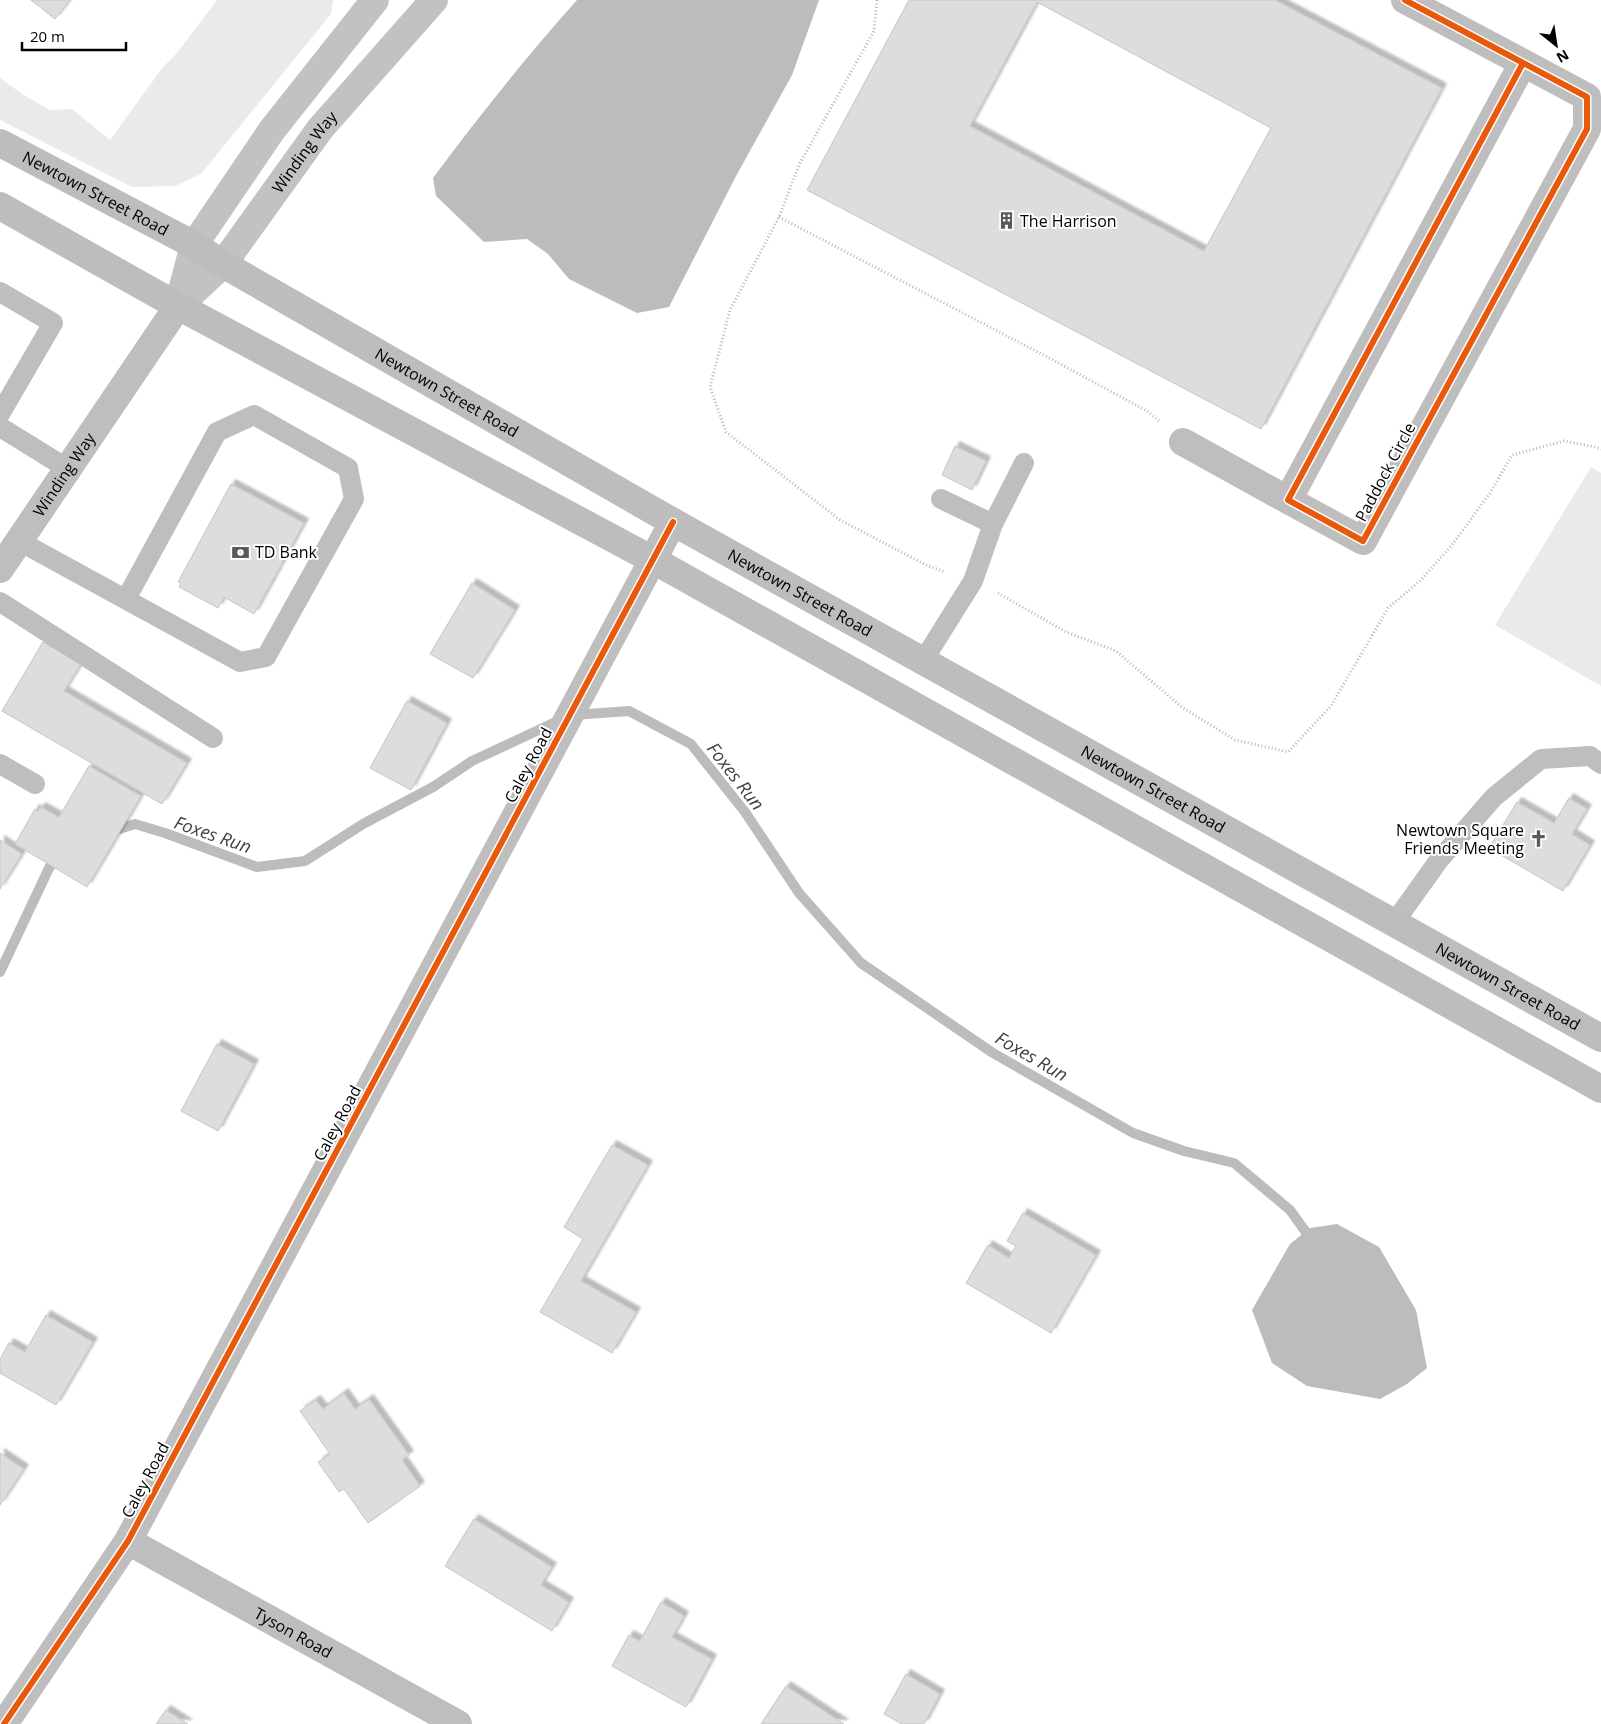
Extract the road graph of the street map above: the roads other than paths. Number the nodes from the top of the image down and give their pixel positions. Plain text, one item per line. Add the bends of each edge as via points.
1 (375, 0) edge
2 (434, 0) edge
3 (1415, 2) edge
4 (1523, 63) junction
5 (0, 143) edge
6 (0, 206) edge
7 (194, 245) junction
8 (223, 264) junction
9 (0, 292) edge
10 (178, 306) junction
11 (0, 414) edge
12 (0, 427) edge
13 (1183, 442) road end
14 (1024, 463) dead end
15 (68, 469) junction
16 (940, 499) dead end
17 (1288, 500) junction
18 (673, 522) junction
19 (993, 524) junction
20 (19, 541) junction
21 (653, 560) junction
22 (0, 569) edge
23 (126, 600) junction
24 (0, 602) edge
25 (923, 661) junction
26 (213, 738) dead end
27 (0, 764) edge
28 (1601, 764) edge
29 (35, 784) dead end
30 (1394, 923) junction
31 (1601, 1038) edge
32 (1601, 1089) edge
33 (128, 1541) junction
34 (4, 1724) edge
35 (458, 1724) edge

1 - 7 main road, Winding Way via 272,130
2 - 8 main road, Winding Way via 320,129
3 - 4 street, Paddock Circle
4 - 17 street
4 - 17 street, Paddock Circle via 1587,97 1587,129 1363,541
5 - 7 main road, Newtown Street Road
6 - 10 main road
7 - 8 main road, Newtown Street Road
7 - 10 main road, Winding Way
8 - 10 main road, Winding Way
8 - 18 main road, Newtown Street Road
9 - 11 lane via 53,324
10 - 15 street, Winding Way
10 - 21 main road
12 - 15 lane
13 - 17 street
14 - 19 lane
15 - 20 street, Winding Way
16 - 19 lane
18 - 21 street, Caley Road
18 - 25 main road, Newtown Street Road
19 - 25 lane via 973,581
20 - 22 street, Winding Way
20 - 23 lane
21 - 32 main road
21 - 33 street, Caley Road
23 - 23 lane via 217,432 254,415 348,468 354,499 266,657 240,662
24 - 26 lane
25 - 30 main road, Newtown Street Road
27 - 29 lane
28 - 30 lane via 1590,756 1541,759 1494,797 1439,860
30 - 31 main road, Newtown Street Road
33 - 34 street, Caley Road
33 - 35 street, Tyson Road

